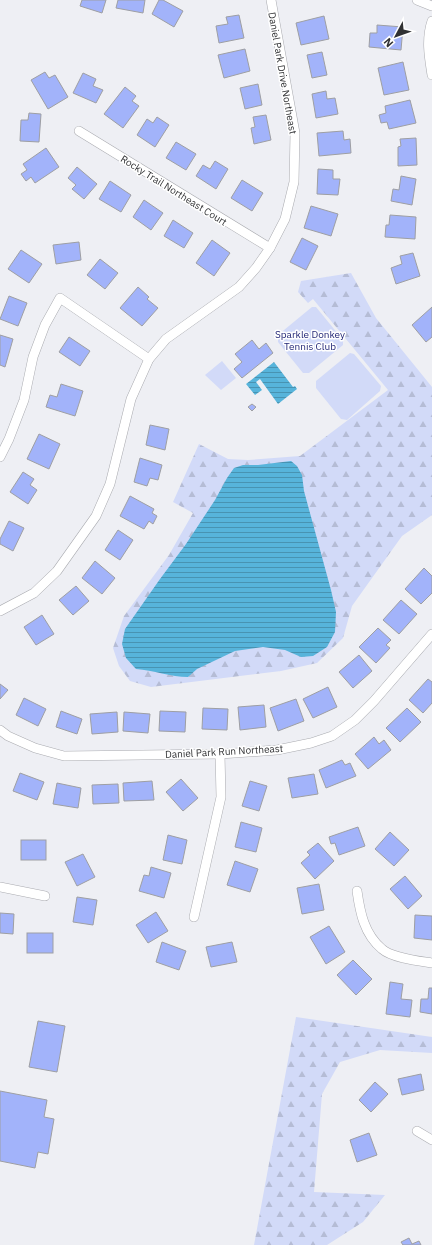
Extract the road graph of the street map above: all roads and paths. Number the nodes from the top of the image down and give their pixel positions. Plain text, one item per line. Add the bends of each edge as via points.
1 (271, 0) edge
2 (418, 0) edge
3 (432, 6) edge
4 (432, 21) edge
5 (432, 75) edge
6 (79, 131) dead end
7 (270, 248) junction
8 (149, 359) junction
9 (0, 457) edge
10 (0, 611) edge
11 (432, 634) edge
12 (0, 730) edge
13 (220, 754) junction
14 (0, 887) edge
15 (357, 891) dead end
16 (45, 896) dead end
17 (194, 917) dead end
18 (432, 963) edge
19 (417, 1131) dead end
20 (432, 1140) edge

1 - 7 street, Daniel Park Drive Northeast via 295,133 294,182 285,219
2 - 3 street
4 - 5 street via 429,53
6 - 7 street, Rocky Trail Northeast Court
7 - 8 street, Daniel Park Drive Northeast via 239,287 166,339
8 - 9 street via 60,298 45,325 33,357 24,400
8 - 10 street, Daniel Park Drive Northeast via 131,399 110,484 96,516 57,571 34,593
11 - 13 street, Daniel Park Run Northeast via 374,701 355,720 332,736 277,750
12 - 13 street, Daniel Park Run Northeast via 35,748 64,756
13 - 17 street via 221,797
14 - 16 street
15 - 18 street via 362,918 370,935 382,950 406,959
19 - 20 street

